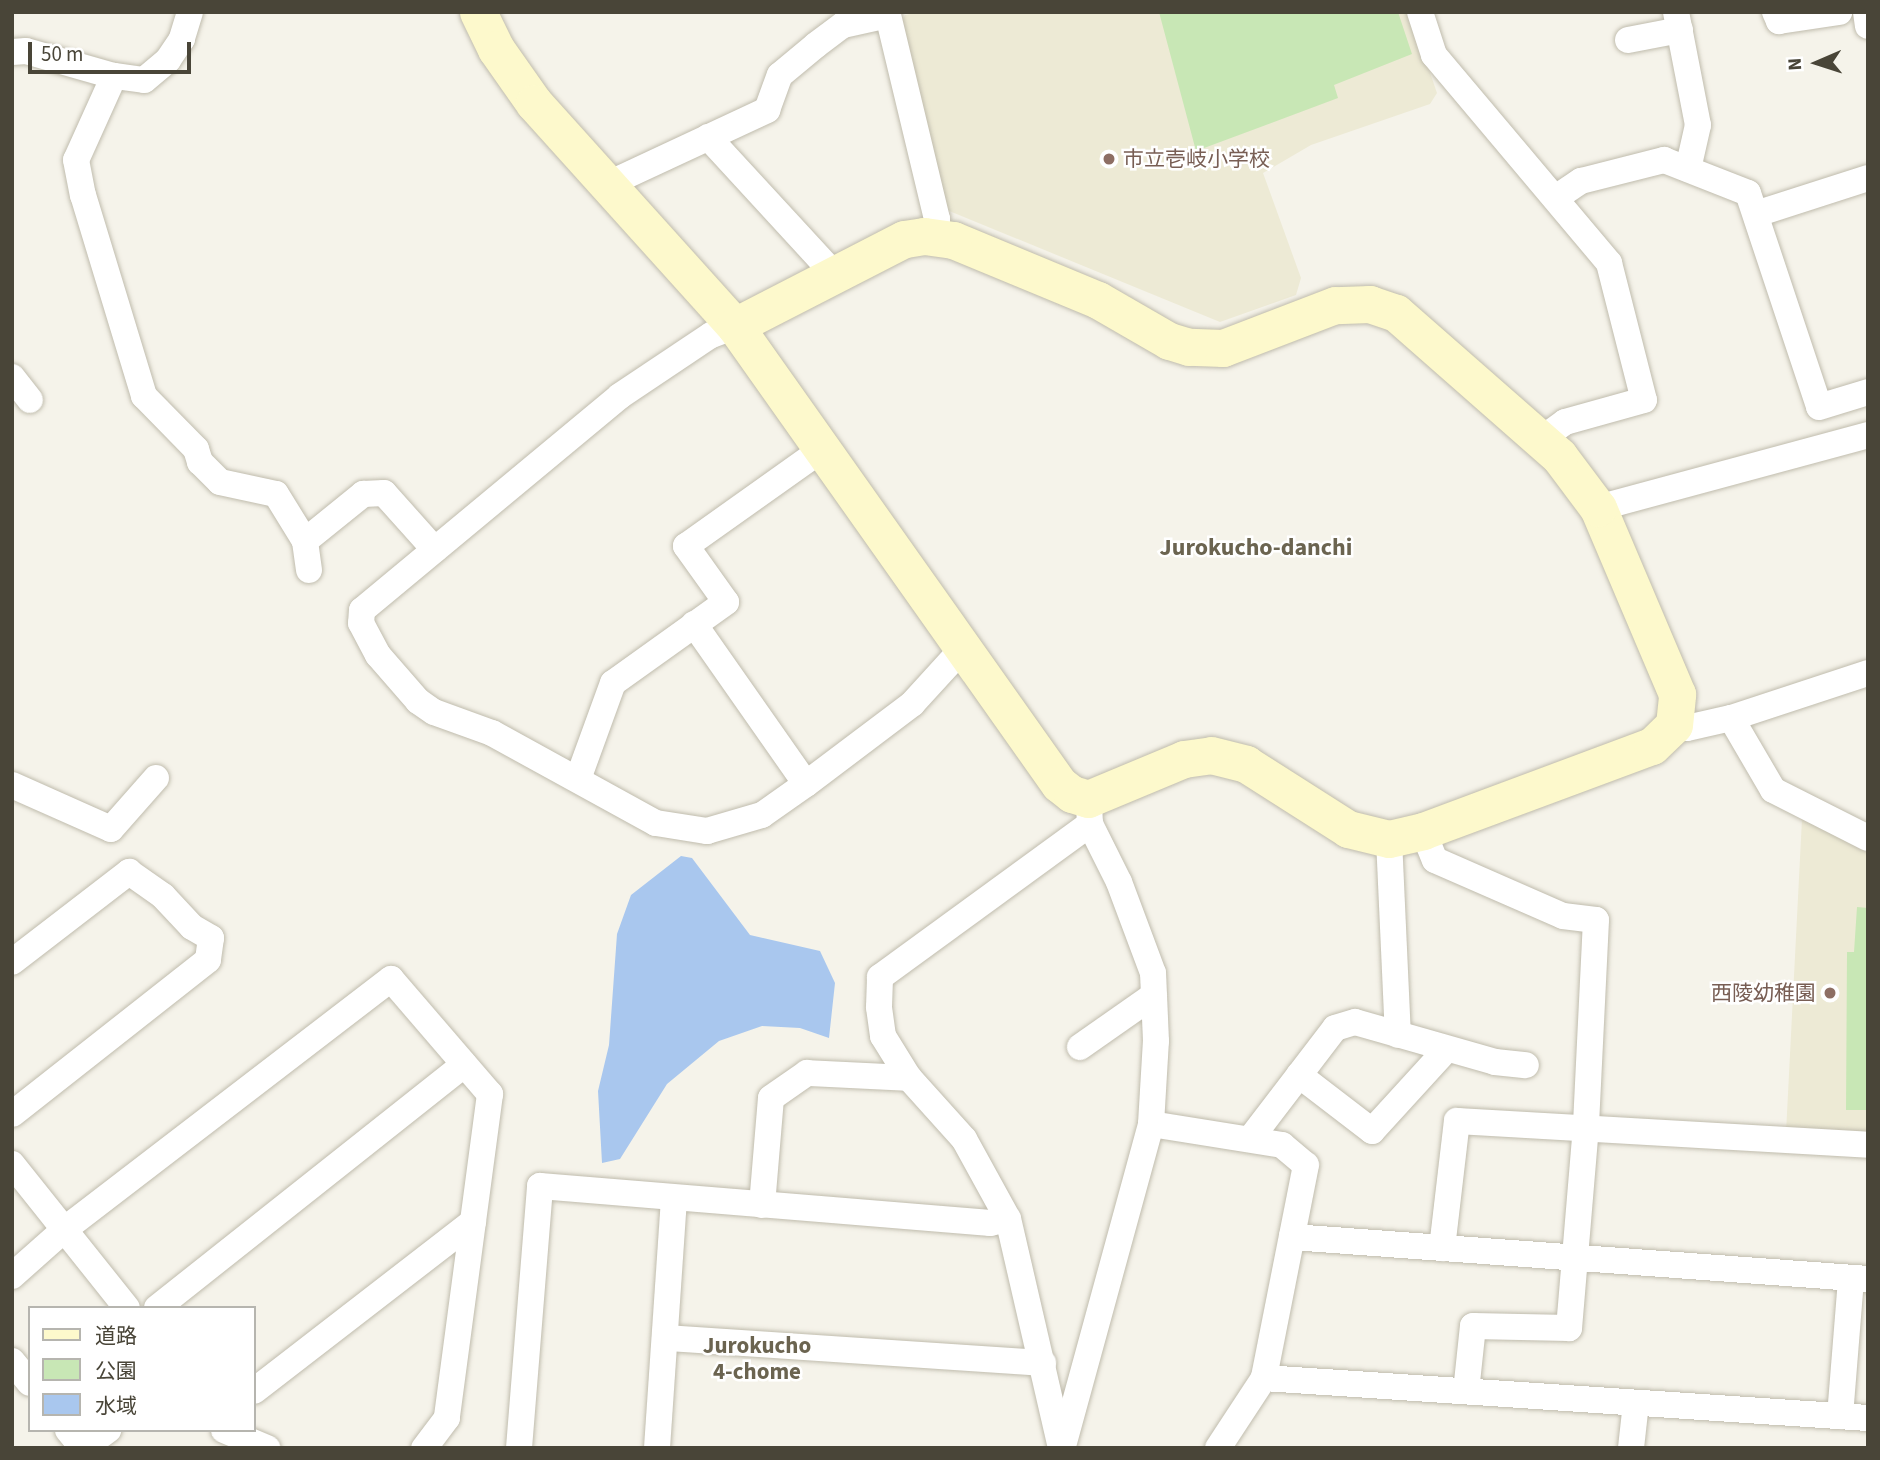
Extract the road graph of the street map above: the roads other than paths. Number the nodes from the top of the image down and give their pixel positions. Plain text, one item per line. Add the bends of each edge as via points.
1 (190, 12) edge
2 (478, 12) edge
3 (1420, 12) edge
4 (1775, 12) edge
5 (1839, 12) edge
6 (1866, 12) edge
7 (1678, 21) edge
8 (1868, 26) edge
9 (1628, 40) dead end
10 (12, 52) edge
11 (114, 76) junction
12 (708, 137) junction
13 (1688, 169) junction
14 (1868, 178) edge
15 (611, 187) junction
16 (1557, 197) junction
17 (1756, 214) junction
18 (934, 237) junction
19 (834, 274) junction
20 (735, 326) junction
21 (12, 377) edge
22 (1868, 393) edge
23 (30, 400) dead end
24 (1868, 435) edge
25 (1540, 440) junction
26 (824, 448) junction
27 (1598, 508) junction
28 (306, 541) junction
29 (435, 550) junction
30 (309, 569) dead end
31 (694, 624) junction
32 (964, 647) junction
33 (1868, 673) edge
34 (1731, 718) junction
35 (1674, 725) junction
36 (156, 778) dead end
37 (578, 779) junction
38 (806, 784) junction
39 (16, 791) edge
40 (1089, 811) junction
41 (1406, 835) junction
42 (1868, 838) edge
43 (12, 962) edge
44 (1154, 995) junction
45 (1398, 1035) junction
46 (1080, 1047) dead end
47 (1447, 1049) junction
48 (464, 1065) junction
49 (1526, 1065) dead end
50 (1299, 1075) junction
51 (909, 1077) junction
52 (12, 1114) edge
53 (1151, 1124) junction
54 (1586, 1126) junction
55 (1251, 1138) junction
56 (1868, 1146) edge
57 (12, 1164) edge
58 (674, 1199) junction
59 (762, 1205) junction
60 (1008, 1219) junction
61 (473, 1222) junction
62 (65, 1229) junction
63 (1292, 1237) junction
64 (1442, 1248) junction
65 (1576, 1258) junction
66 (12, 1276) edge
67 (1859, 1279) edge
68 (125, 1306) edge
69 (159, 1306) edge
70 (667, 1338) junction
71 (12, 1362) edge
72 (1042, 1363) junction
73 (1264, 1378) junction
74 (28, 1381) edge
75 (256, 1389) edge
76 (1466, 1391) junction
77 (1636, 1403) junction
78 (1840, 1416) junction
79 (1868, 1418) edge
80 (70, 1432) edge
81 (105, 1432) edge
82 (228, 1432) edge
83 (261, 1447) edge
84 (519, 1447) edge
85 (424, 1448) edge
86 (528, 1448) edge
87 (657, 1448) edge
88 (1061, 1448) edge
89 (1218, 1448) edge
90 (1631, 1448) edge

1 - 11 street via 182,39 168,60 144,80
2 - 15 street via 514,77
3 - 16 street via 1434,55
4 - 5 street via 1780,21
6 - 8 street
7 - 9 street
7 - 13 street via 1698,125
10 - 11 street via 26,51
11 - 28 street via 76,160 144,396 196,449 200,463 220,482 276,494
12 - 15 street
12 - 18 street via 767,110 780,75 843,25 888,15 937,219
12 - 19 street
13 - 16 street via 1664,160 1581,181
13 - 17 street via 1748,193
14 - 17 street
15 - 20 street
16 - 25 street via 1609,263 1644,400 1565,422
17 - 22 street via 1819,407
18 - 19 street via 904,239
18 - 25 street via 953,240 1098,300 1169,341 1189,347 1223,348 1335,305 1370,304 1396,313
19 - 20 street
20 - 26 street
20 - 29 street via 711,335 620,396
21 - 23 street
24 - 27 street
25 - 27 street via 1559,456
26 - 31 street via 686,546 726,602
26 - 32 street
27 - 35 street via 1677,694
28 - 29 street via 363,494 384,494
28 - 30 street
29 - 37 street via 362,610 360,623 378,655 434,712 492,733
31 - 37 street via 613,683
31 - 38 street
32 - 38 street via 912,704
32 - 40 street via 1059,784
33 - 34 street
34 - 35 street via 1687,728
34 - 42 street via 1773,790
35 - 41 street via 1652,746
36 - 39 street via 111,830
37 - 38 street via 656,823 708,831 762,815
40 - 41 street via 1184,759 1211,755 1246,764 1348,829
40 - 44 street via 1153,974
40 - 51 street via 880,977 883,1036
41 - 45 street
41 - 54 street via 1435,860 1563,916 1596,920
43 - 52 street via 129,872 211,938 208,960
44 - 46 street
44 - 53 street
45 - 47 street
45 - 50 street via 1355,1022 1335,1028
47 - 49 street
47 - 50 street via 1372,1131
48 - 61 street via 490,1094
48 - 62 street via 391,979
48 - 69 street
50 - 55 street
51 - 59 street via 807,1073 771,1098
51 - 60 street via 964,1139
53 - 55 street
53 - 88 street
54 - 56 street
54 - 64 street via 1457,1121
54 - 65 street
55 - 63 street via 1282,1145 1306,1165
57 - 62 street
58 - 59 street
58 - 70 street
58 - 84 street via 540,1186
59 - 60 street via 990,1223
60 - 72 street
61 - 75 street
61 - 85 street via 447,1418
62 - 66 street
62 - 68 street
63 - 64 street
63 - 73 street
64 - 65 street
65 - 67 street
65 - 76 street via 1569,1328 1473,1326
67 - 78 street
70 - 72 street
70 - 87 street
71 - 74 street
72 - 88 street
73 - 76 street
73 - 89 street
76 - 77 street
77 - 78 street
77 - 90 street
78 - 79 street
80 - 81 street via 76,1440 93,1441
82 - 83 street
84 - 86 street

